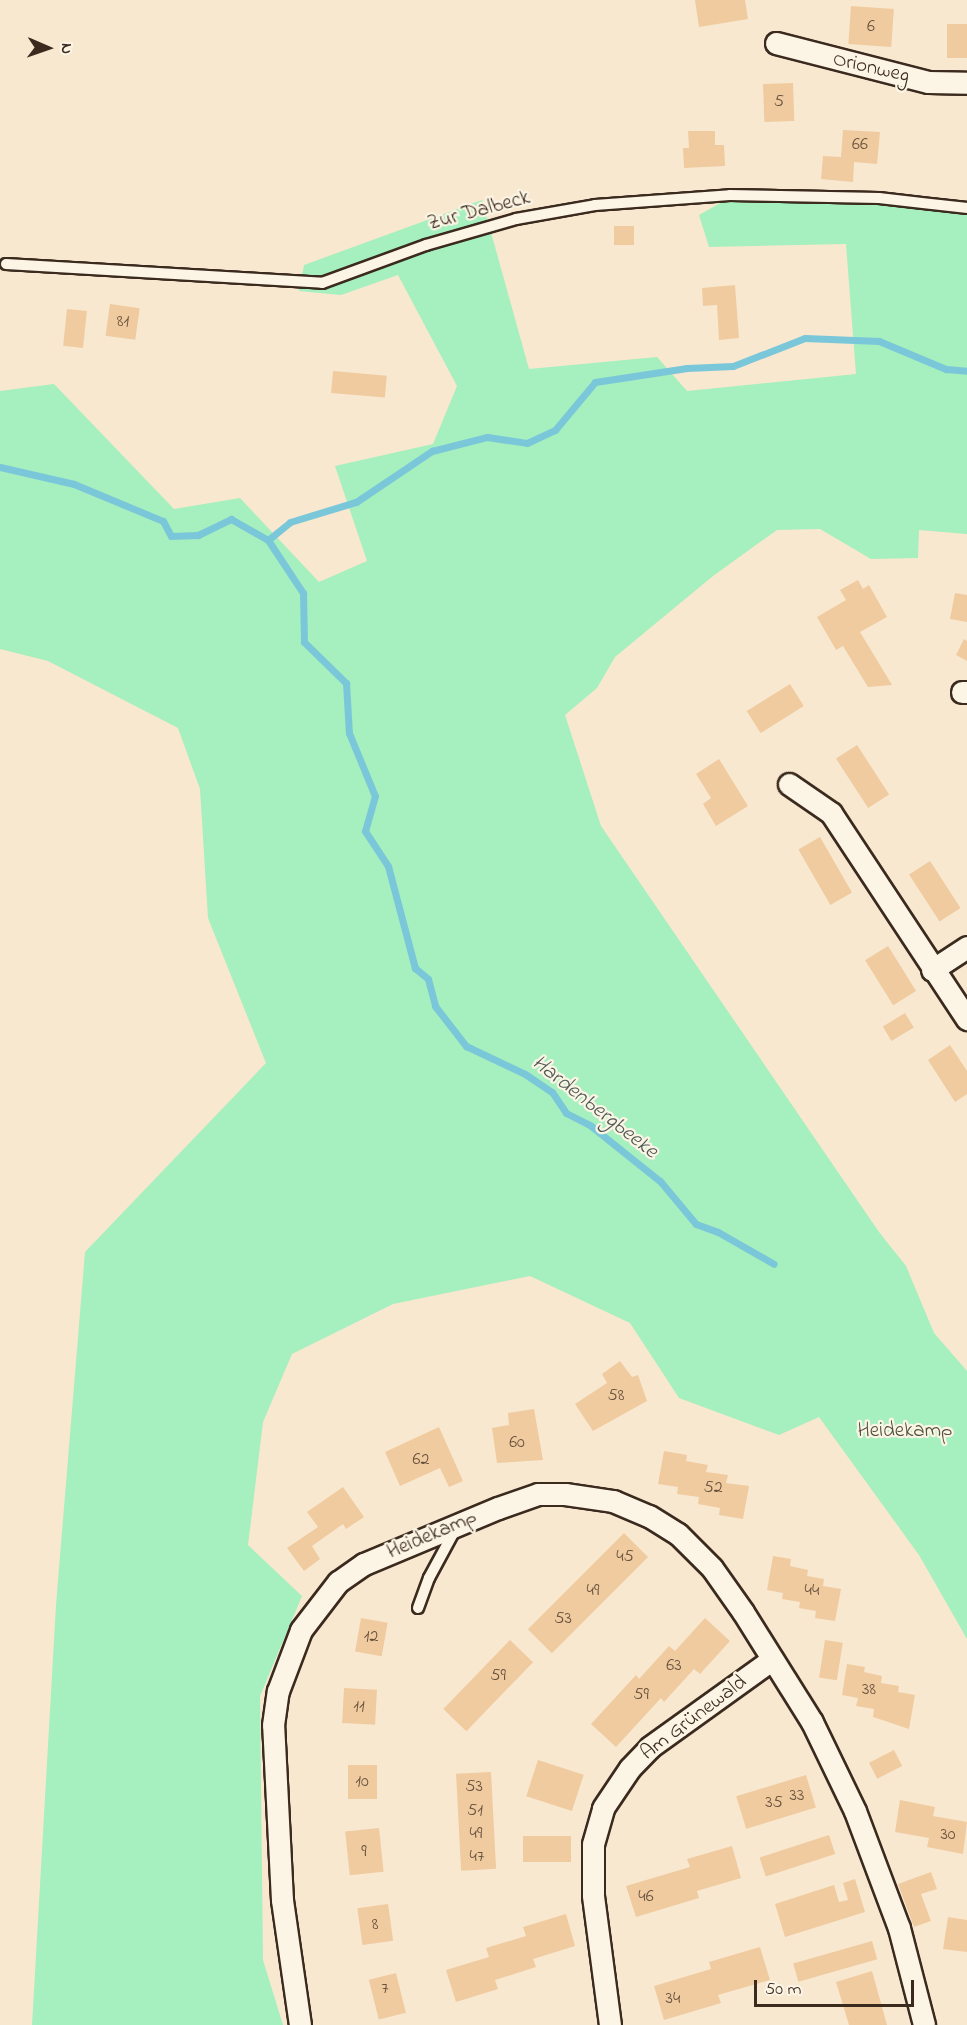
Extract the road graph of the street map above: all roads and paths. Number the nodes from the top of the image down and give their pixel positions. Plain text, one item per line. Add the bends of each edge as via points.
1 (776, 43) dead end
2 (967, 83) edge
3 (967, 208) edge
4 (6, 264) dead end
5 (789, 784) dead end
6 (967, 947) edge
7 (932, 970) junction
8 (967, 1019) edge
9 (458, 1525) junction
10 (418, 1608) dead end
11 (771, 1660) junction
12 (300, 2025) edge
13 (610, 2025) edge
14 (924, 2025) edge

1 - 2 street, Orionweg via 928,82
3 - 4 lane, Zur Dalbeck via 879,198 730,195 602,205 516,219 426,245 322,283
5 - 7 street via 831,813
6 - 7 street
7 - 8 street
9 - 10 lane via 429,1578
9 - 11 street, Heidekamp via 538,1494 592,1497 633,1508 678,1534 712,1568
9 - 12 street, Heidekamp via 364,1564 338,1582 302,1630 288,1659 273,1725 276,1827
11 - 13 street, Am Grünewald via 650,1747 630,1768 603,1808 593,1844 592,1883
11 - 14 street, Heidekamp via 830,1756 866,1835 899,1928

